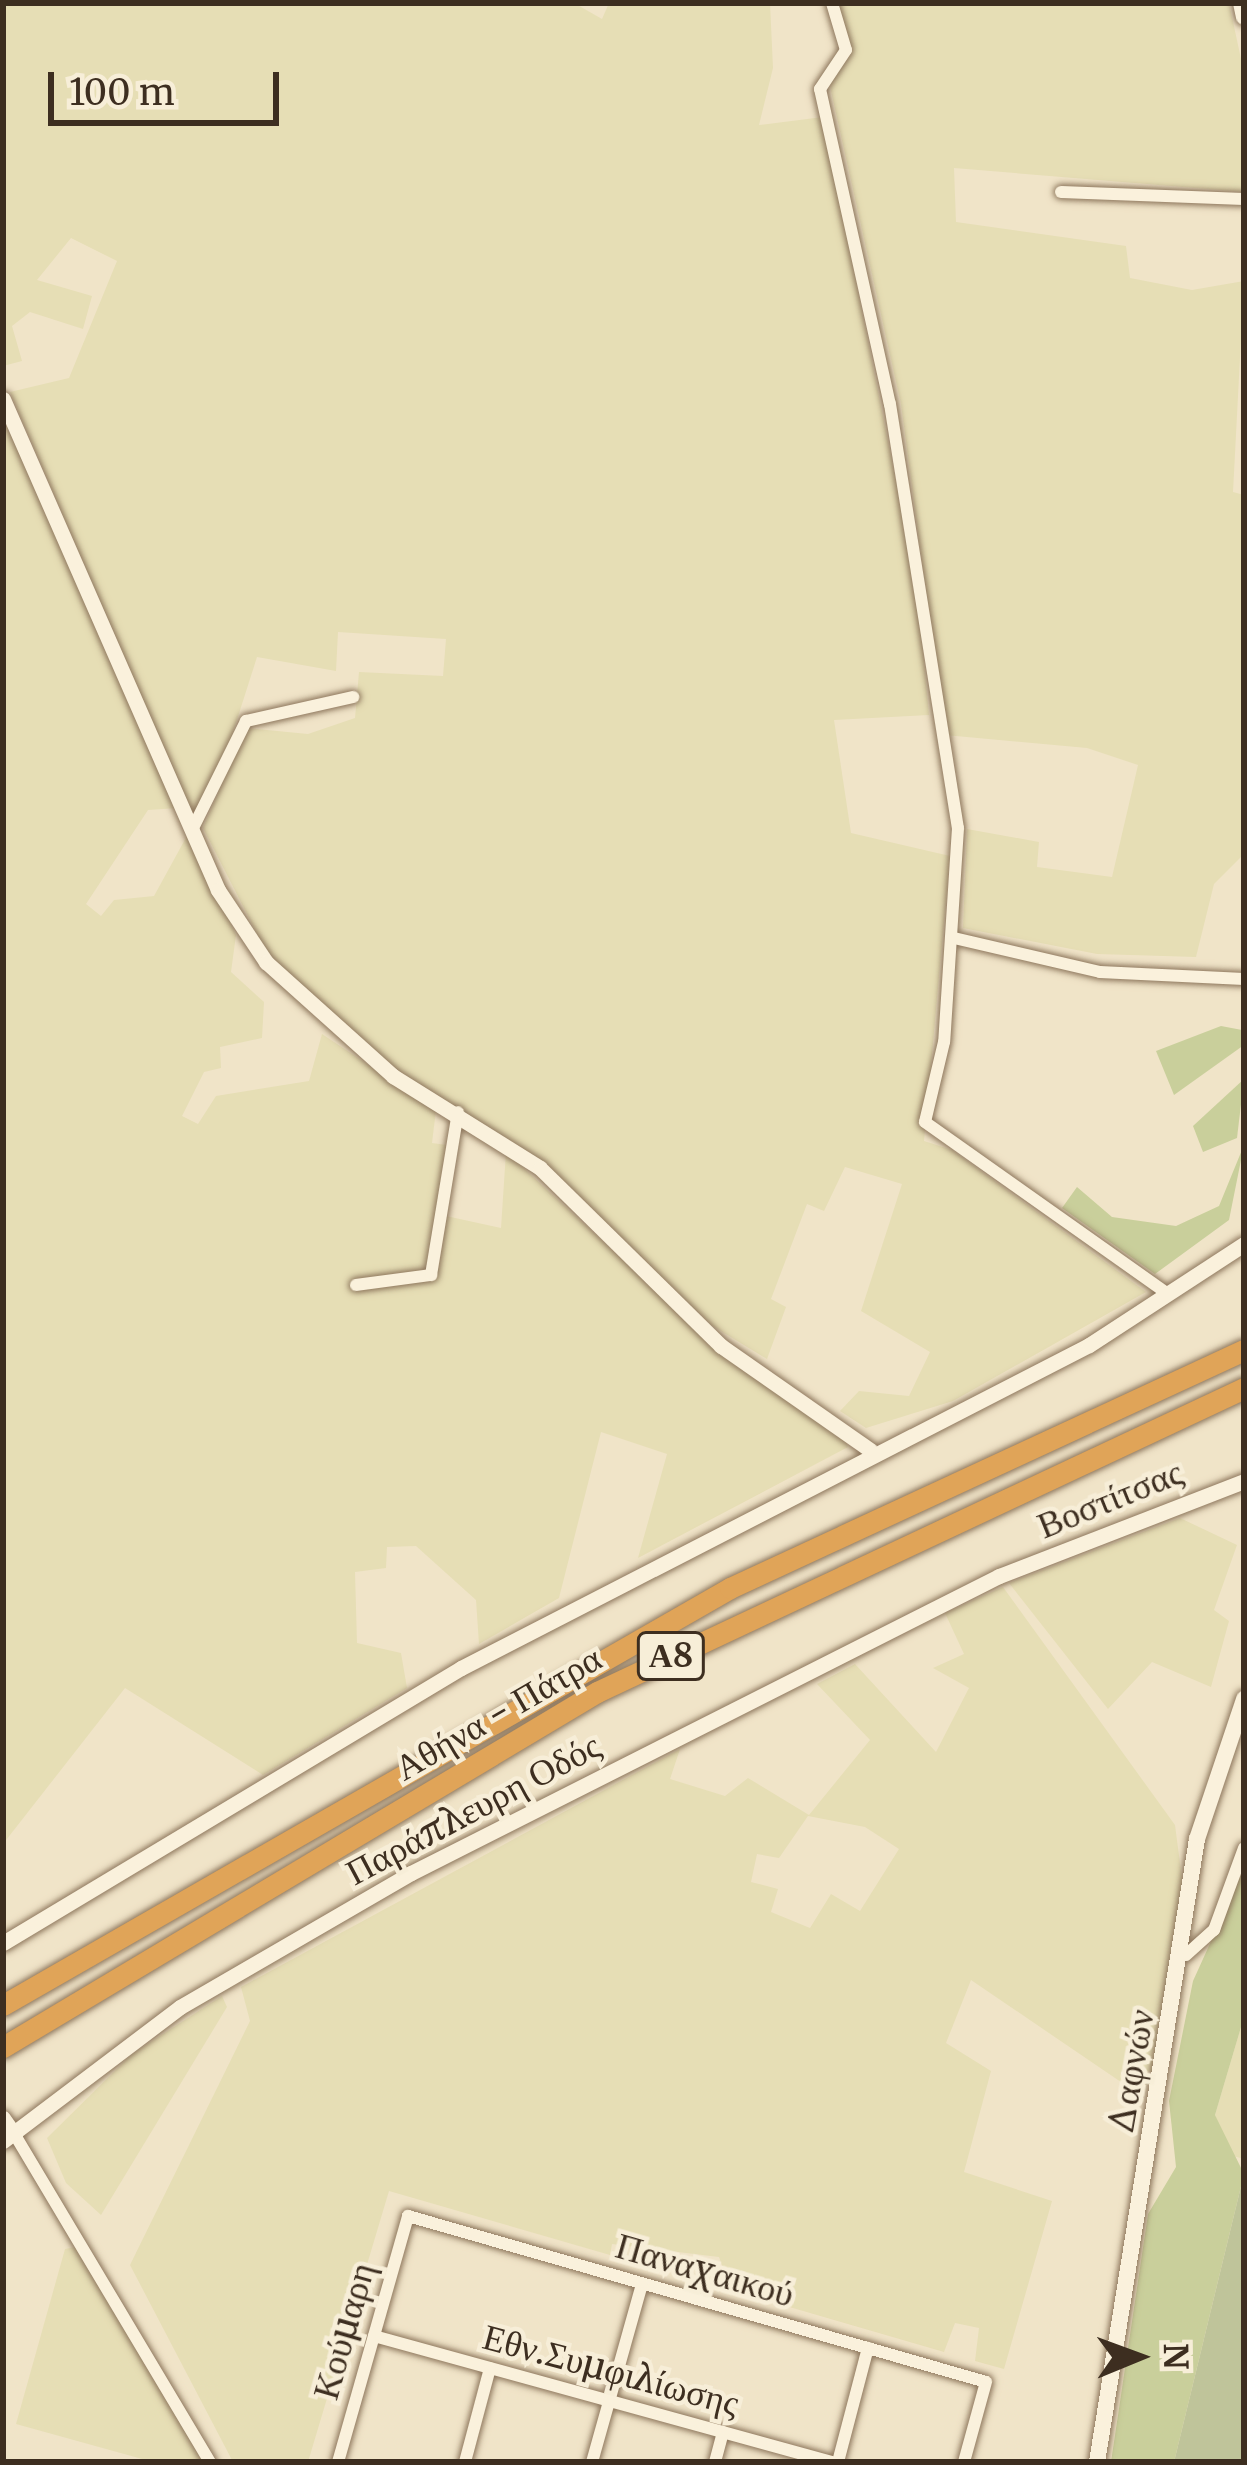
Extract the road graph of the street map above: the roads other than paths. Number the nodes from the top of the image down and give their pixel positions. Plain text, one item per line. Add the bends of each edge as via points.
1 (832, 3) edge
2 (1241, 3) edge
3 (1244, 17) edge
4 (1061, 192) dead end
5 (1244, 199) edge
6 (3, 399) edge
7 (353, 697) dead end
8 (192, 830) junction
9 (955, 938) junction
10 (1244, 979) edge
11 (458, 1112) junction
12 (1244, 1244) edge
13 (356, 1286) dead end
14 (1168, 1294) junction
15 (1244, 1350) edge
16 (1244, 1388) edge
17 (871, 1450) junction
18 (1244, 1481) edge
19 (1000, 1576) joint
20 (1244, 1699) edge
21 (1244, 1848) edge
22 (3, 1943) edge
23 (1186, 1954) junction
24 (3, 2006) edge
25 (3, 2047) edge
26 (3, 2118) edge
27 (9, 2138) edge
28 (408, 2216) joint
29 (643, 2284) junction
30 (374, 2336) junction
31 (868, 2348) junction
32 (490, 2368) junction
33 (610, 2401) junction
34 (723, 2432) junction
35 (210, 2462) edge
36 (338, 2462) edge
37 (465, 2462) edge
38 (592, 2462) edge
39 (715, 2462) edge
40 (835, 2462) edge
41 (964, 2462) edge
42 (1097, 2462) edge

1 - 9 street via 846,50 820,89 921,591 934,730 958,828
2 - 3 main road
4 - 5 street
6 - 8 street
7 - 8 street via 246,722
8 - 11 street via 218,890 292,990 393,1076
9 - 10 street via 1100,972
9 - 14 street via 925,1122
11 - 13 street via 431,1275
11 - 17 street via 540,1168 721,1346
12 - 14 street
14 - 17 street
15 - 24 highway, Αθήνα - Πάτρα / Α8 via 730,1588
16 - 25 highway, Αθήνα - Πάτρα / Α8 via 598,1692
17 - 22 street via 461,1668
18 - 19 street, Βοστίτσας
19 - 27 street, Παράπλευρη Οδός via 412,1873 181,2007
20 - 23 main road, Δαφνών via 1204,1810
21 - 23 street via 1214,1930
23 - 42 main road, Δαφνών
26 - 27 street
27 - 35 street
28 - 29 street, Παναχαικού
28 - 30 street, Κούμαρη
29 - 31 street, Παναχαικού
29 - 33 street
30 - 32 street, Εθν.Συμφιλίωσης
30 - 36 street, Κούμαρη
31 - 40 street
31 - 41 street, Παναχαικού via 986,2382
32 - 33 street, Εθν.Συμφιλίωσης
32 - 37 street
33 - 34 street, Εθν.Συμφιλίωσης
33 - 38 street
34 - 39 street
34 - 40 street, Εθν.Συμφιλίωσης

